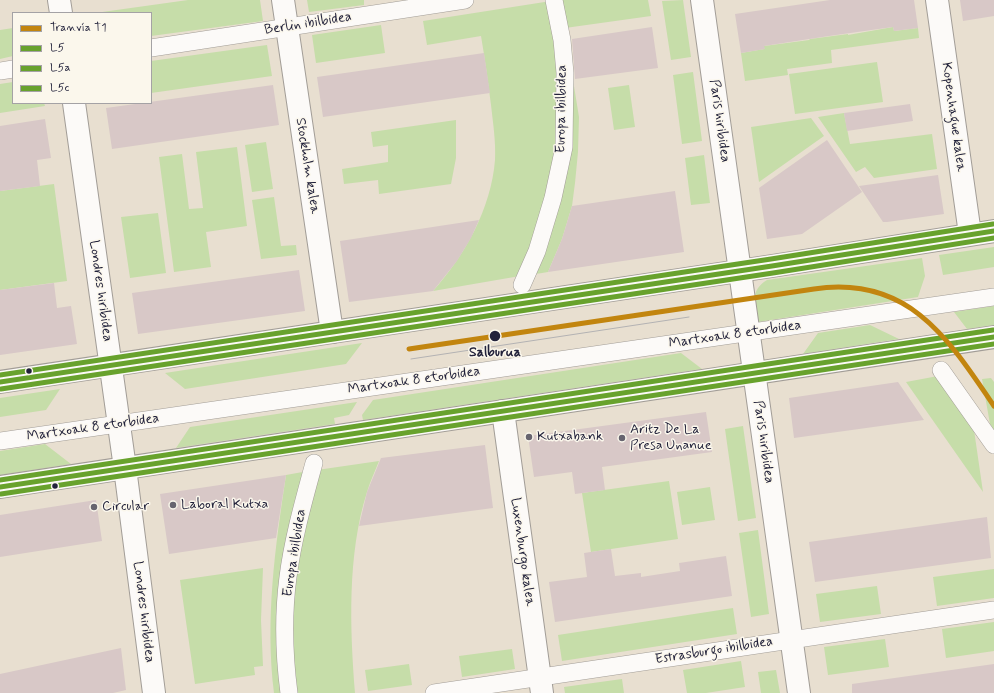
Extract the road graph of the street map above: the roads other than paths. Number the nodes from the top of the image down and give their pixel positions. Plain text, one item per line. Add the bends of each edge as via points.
1 (59, 0) edge
2 (283, 0) edge
3 (465, 0) edge
4 (554, 0) edge
5 (702, 0) edge
6 (937, 0) edge
7 (61, 12) edge
8 (286, 27) junction
9 (152, 48) edge
10 (12, 69) edge
11 (0, 71) edge
12 (74, 104) edge
13 (994, 231) edge
14 (970, 234) junction
15 (740, 270) junction
16 (522, 285) dead end
17 (994, 296) edge
18 (332, 332) junction
19 (748, 333) junction
20 (994, 337) edge
21 (110, 365) junction
22 (941, 370) dead end
23 (753, 373) junction
24 (0, 382) edge
25 (503, 411) junction
26 (119, 424) junction
27 (0, 441) edge
28 (994, 445) edge
29 (314, 463) dead end
30 (125, 468) junction
31 (0, 487) edge
32 (994, 610) edge
33 (791, 639) junction
34 (541, 685) edge
35 (154, 693) edge
36 (289, 693) edge
37 (434, 693) edge
38 (799, 693) edge

1 - 7 street
2 - 8 street, Stockholm kalea
3 - 8 street, Berlin ibilbidea
4 - 16 street, Europa ibilbidea via 565,73 564,147 553,198
5 - 15 street, Paris hiribidea
6 - 14 street, Kopenhague kalea
8 - 9 street, Berlin ibilbidea
8 - 18 street, Stockholm kalea
10 - 11 street
12 - 21 street, Londres hiribidea
13 - 14 street
14 - 15 street
15 - 18 street
15 - 19 street, Paris hiribidea
17 - 19 street, Martxoak 8 etorbidea
18 - 21 street
19 - 23 street, Paris hiribidea
19 - 26 street, Martxoak 8 etorbidea
20 - 23 street
21 - 24 street
21 - 26 street, Londres hiribidea
22 - 28 street
23 - 25 street
23 - 33 street, Paris hiribidea
25 - 30 street
25 - 34 street, Luxenburgo kalea
26 - 27 street, Martxoak 8 etorbidea
26 - 30 street, Londres hiribidea
29 - 36 street, Europa ibilbidea via 288,577 285,627
30 - 31 street
30 - 35 street, Londres hiribidea
32 - 33 street, Estrasburgo ibilbidea
33 - 34 street, Estrasburgo ibilbidea
33 - 38 street, Paris hiribidea
34 - 37 street, Estrasburgo ibilbidea

